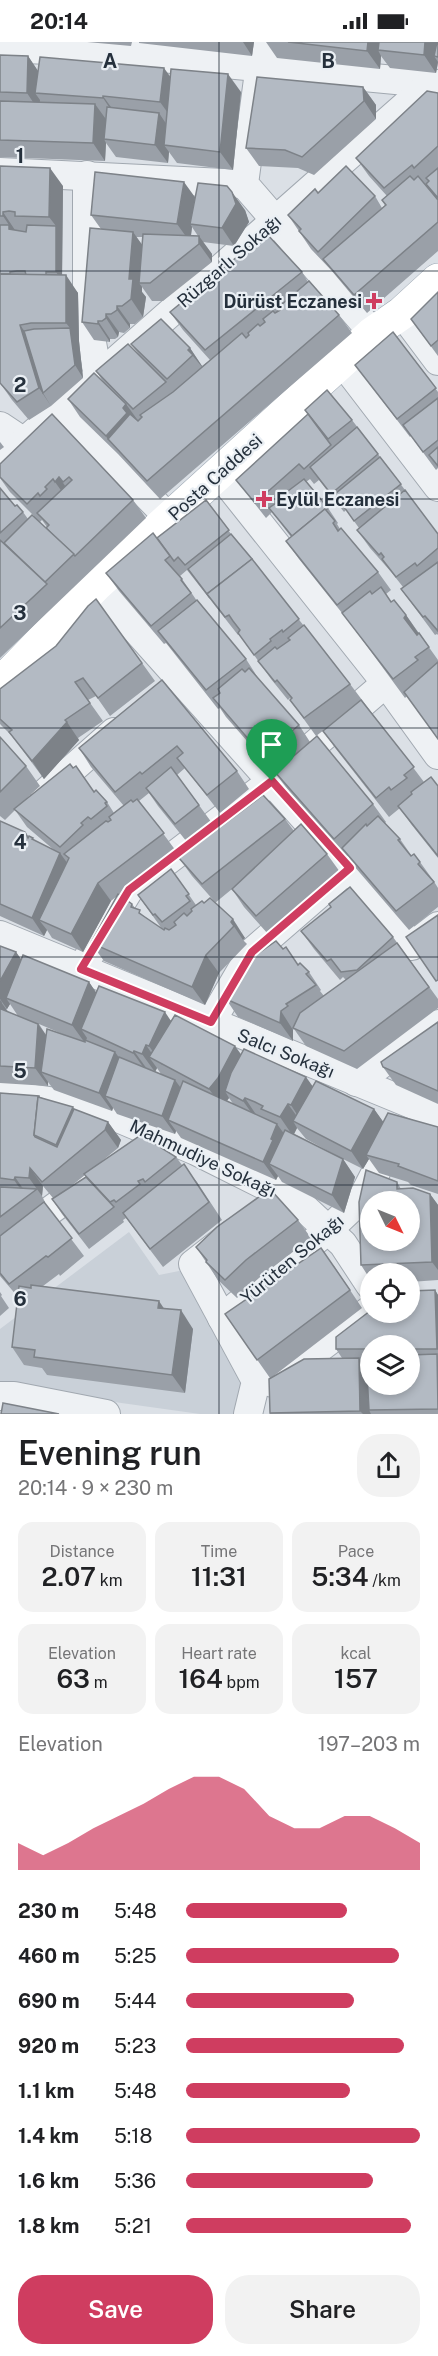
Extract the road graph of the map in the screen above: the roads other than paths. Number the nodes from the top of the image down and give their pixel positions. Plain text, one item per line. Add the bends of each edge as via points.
1 (0, 48) edge
2 (261, 54) edge
3 (435, 84) edge
4 (0, 172) edge
5 (87, 175) junction
6 (244, 184) junction
7 (275, 220) junction
8 (438, 280) edge
9 (402, 313) junction
10 (373, 333) junction
11 (438, 362) edge
12 (343, 363) junction
13 (98, 377) junction
14 (62, 408) junction
15 (0, 426) edge
16 (24, 442) junction
17 (0, 463) edge
18 (219, 473) junction
19 (438, 487) edge
20 (170, 519) junction
21 (96, 585) junction
22 (386, 683) junction
23 (0, 684) edge
24 (136, 712) edge
25 (438, 755) edge
26 (272, 781) junction
27 (25, 810) edge
28 (350, 868) junction
29 (438, 926) edge
30 (0, 936) edge
31 (81, 969) junction
32 (211, 1022) junction
33 (438, 1024) edge
34 (356, 1082) junction
35 (0, 1094) edge
36 (411, 1104) junction
37 (438, 1115) edge
38 (107, 1169) edge
39 (258, 1182) junction
40 (328, 1230) junction
41 (0, 1246) edge
42 (360, 1270) edge
43 (222, 1318) junction
44 (360, 1318) edge
45 (0, 1396) edge
46 (249, 1407) edge
47 (106, 1414) edge

1 - 2 street
2 - 3 street
2 - 6 street
3 - 7 street, Rüzgarlı Sokağı
4 - 5 street
5 - 6 street
5 - 13 street via 87,314
6 - 7 street
7 - 10 street
7 - 13 street, Rüzgarlı Sokağı
8 - 9 main road, Posta Caddesi
9 - 10 main road, Posta Caddesi
9 - 11 street
10 - 12 main road, Posta Caddesi
12 - 18 main road, Posta Caddesi
12 - 19 street
13 - 14 street, Rüzgarlı Sokağı
14 - 16 street, Rüzgarlı Sokağı
14 - 20 street
15 - 16 street
16 - 17 street, Rüzgarlı Sokağı
18 - 20 main road, Posta Caddesi
18 - 22 street
20 - 21 main road, Posta Caddesi
21 - 23 main road, Posta Caddesi
21 - 26 street via 170,682
22 - 25 street
22 - 26 street
24 - 27 street
26 - 28 street
26 - 31 street via 129,890
28 - 29 street via 412,946
28 - 32 street via 252,952
30 - 31 street, Salcı Sokağı
31 - 32 street, Salcı Sokağı
32 - 34 street, Salcı Sokağı
33 - 34 street
34 - 36 street, Salcı Sokağı
35 - 39 street, Mahmudiye Sokağı via 92,1107 146,1141
36 - 37 street, Salcı Sokağı
36 - 40 street, Yürüten Sokağı via 363,1197
38 - 41 street
39 - 40 street, Mahmudiye Sokağı via 298,1202
39 - 43 street via 259,1214 193,1264
40 - 42 street, Mahmudiye Sokağı
40 - 43 street, Yürüten Sokağı
43 - 46 street via 256,1381
44 - 46 street
45 - 47 street

